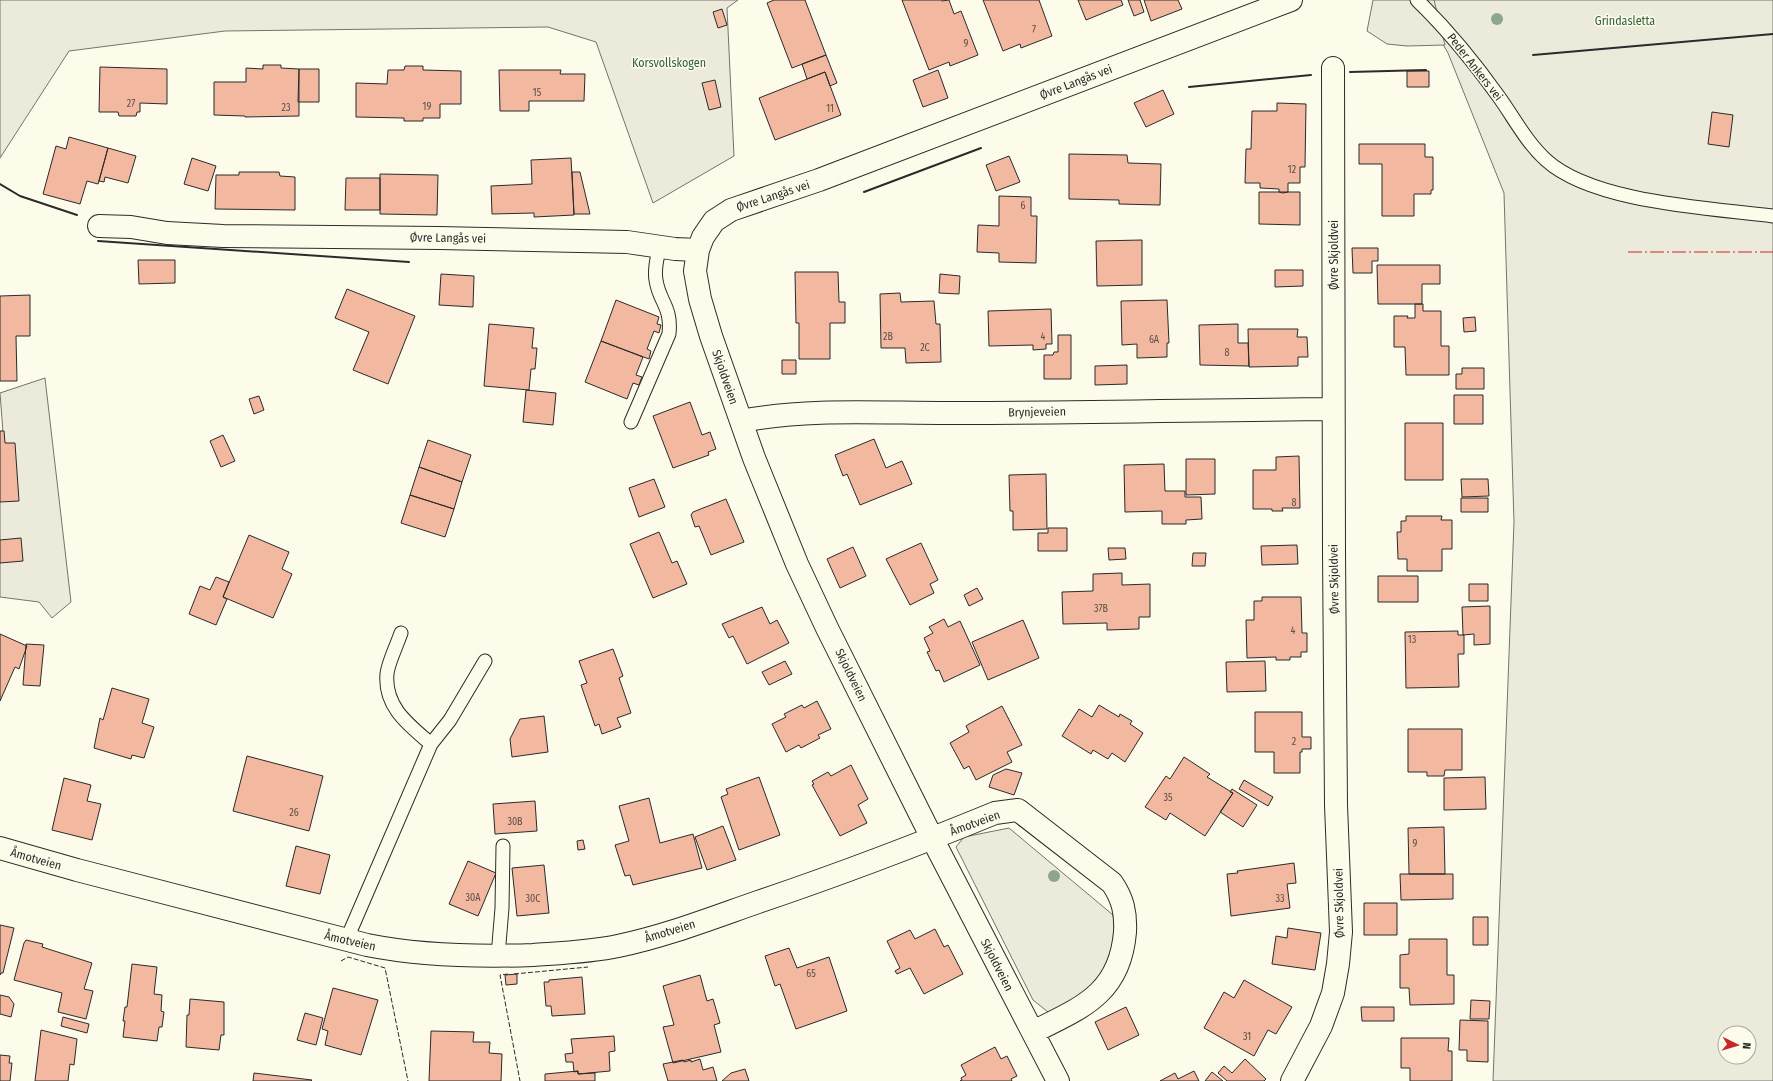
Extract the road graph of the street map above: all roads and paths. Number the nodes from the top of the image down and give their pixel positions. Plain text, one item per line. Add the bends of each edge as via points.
1 (1291, 0) edge
2 (1417, 0) edge
3 (1333, 68) dead end
4 (1773, 216) edge
5 (99, 226) dead end
6 (660, 246) junction
7 (698, 250) junction
8 (1333, 409) junction
9 (741, 421) junction
10 (631, 422) dead end
11 (401, 633) dead end
12 (486, 662) dead end
13 (431, 744) junction
14 (932, 838) junction
15 (503, 846) dead end
16 (0, 848) edge
17 (346, 941) junction
18 (498, 956) junction
19 (1033, 1032) junction
20 (1058, 1081) edge
21 (1292, 1081) edge

1 - 7 street, Øvre Langås vei via 819,180 731,210 714,221
2 - 4 lane, Peder Ankers vei via 1477,65 1528,139 1546,160 1573,178 1628,196
3 - 8 street, Øvre Skjoldvei
5 - 6 street, Øvre Langås vei via 223,236 627,242
6 - 7 street, Øvre Langås vei
6 - 10 lane via 655,268 656,280 667,308 669,334
7 - 9 street, Skjoldveien via 695,271 700,299
8 - 9 street, Brynjeveien via 804,413 771,415
8 - 21 street, Øvre Skjoldvei via 1336,786 1341,932 1333,993 1321,1026
9 - 14 street, Skjoldveien via 798,564 827,628
11 - 13 lane via 387,674 391,702 404,719
12 - 13 lane via 450,720
13 - 17 lane
14 - 18 street, Åmotveien via 810,884 653,937 578,952
14 - 19 street, Skjoldveien
14 - 19 street, Åmotveien via 995,813 1018,810 1112,883 1121,895 1126,915 1124,943 1110,981 1079,1010
15 - 18 lane
16 - 17 street, Åmotveien
17 - 18 street, Åmotveien via 414,953
19 - 20 street, Skjoldveien

